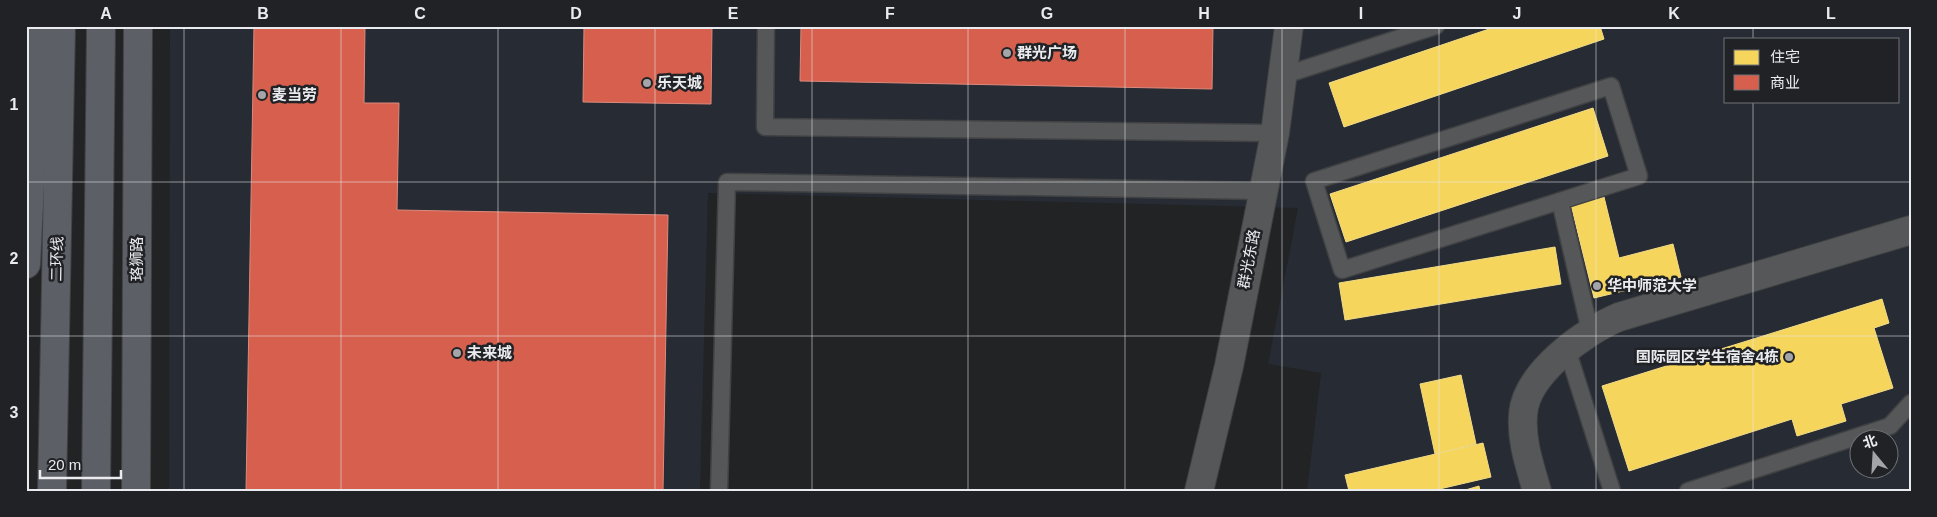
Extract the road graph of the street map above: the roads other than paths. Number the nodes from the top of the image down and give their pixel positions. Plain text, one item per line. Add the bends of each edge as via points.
1 (38, 26) edge
2 (61, 26) edge
3 (101, 26) edge
4 (138, 26) edge
5 (766, 26) edge
6 (1289, 26) edge
7 (1436, 26) edge
8 (1282, 76) junction
9 (1275, 132) junction
10 (1262, 191) junction
11 (1560, 201) junction
12 (1911, 230) edge
13 (26, 264) edge
14 (1590, 331) junction
15 (1567, 349) junction
16 (1911, 403) edge
17 (52, 491) edge
18 (96, 491) edge
19 (136, 491) edge
20 (719, 491) edge
21 (1199, 491) edge
22 (1538, 491) edge
23 (1612, 491) edge
24 (1688, 491) edge

1 - 13 main road
2 - 17 highway, 二环线
3 - 18 highway
4 - 19 main road, 珞狮路
5 - 9 lane via 765,127
6 - 8 street, 群光东路
7 - 8 lane
8 - 9 street, 群光东路
9 - 10 street, 群光东路
10 - 20 lane via 727,182
10 - 21 street, 群光东路 via 1228,366
11 - 11 lane via 1639,176 1611,86 1314,181 1342,270
11 - 14 lane
12 - 14 street via 1619,317
14 - 15 street
15 - 22 street via 1539,377 1522,414 1523,438
15 - 23 lane
16 - 24 lane via 1890,426

